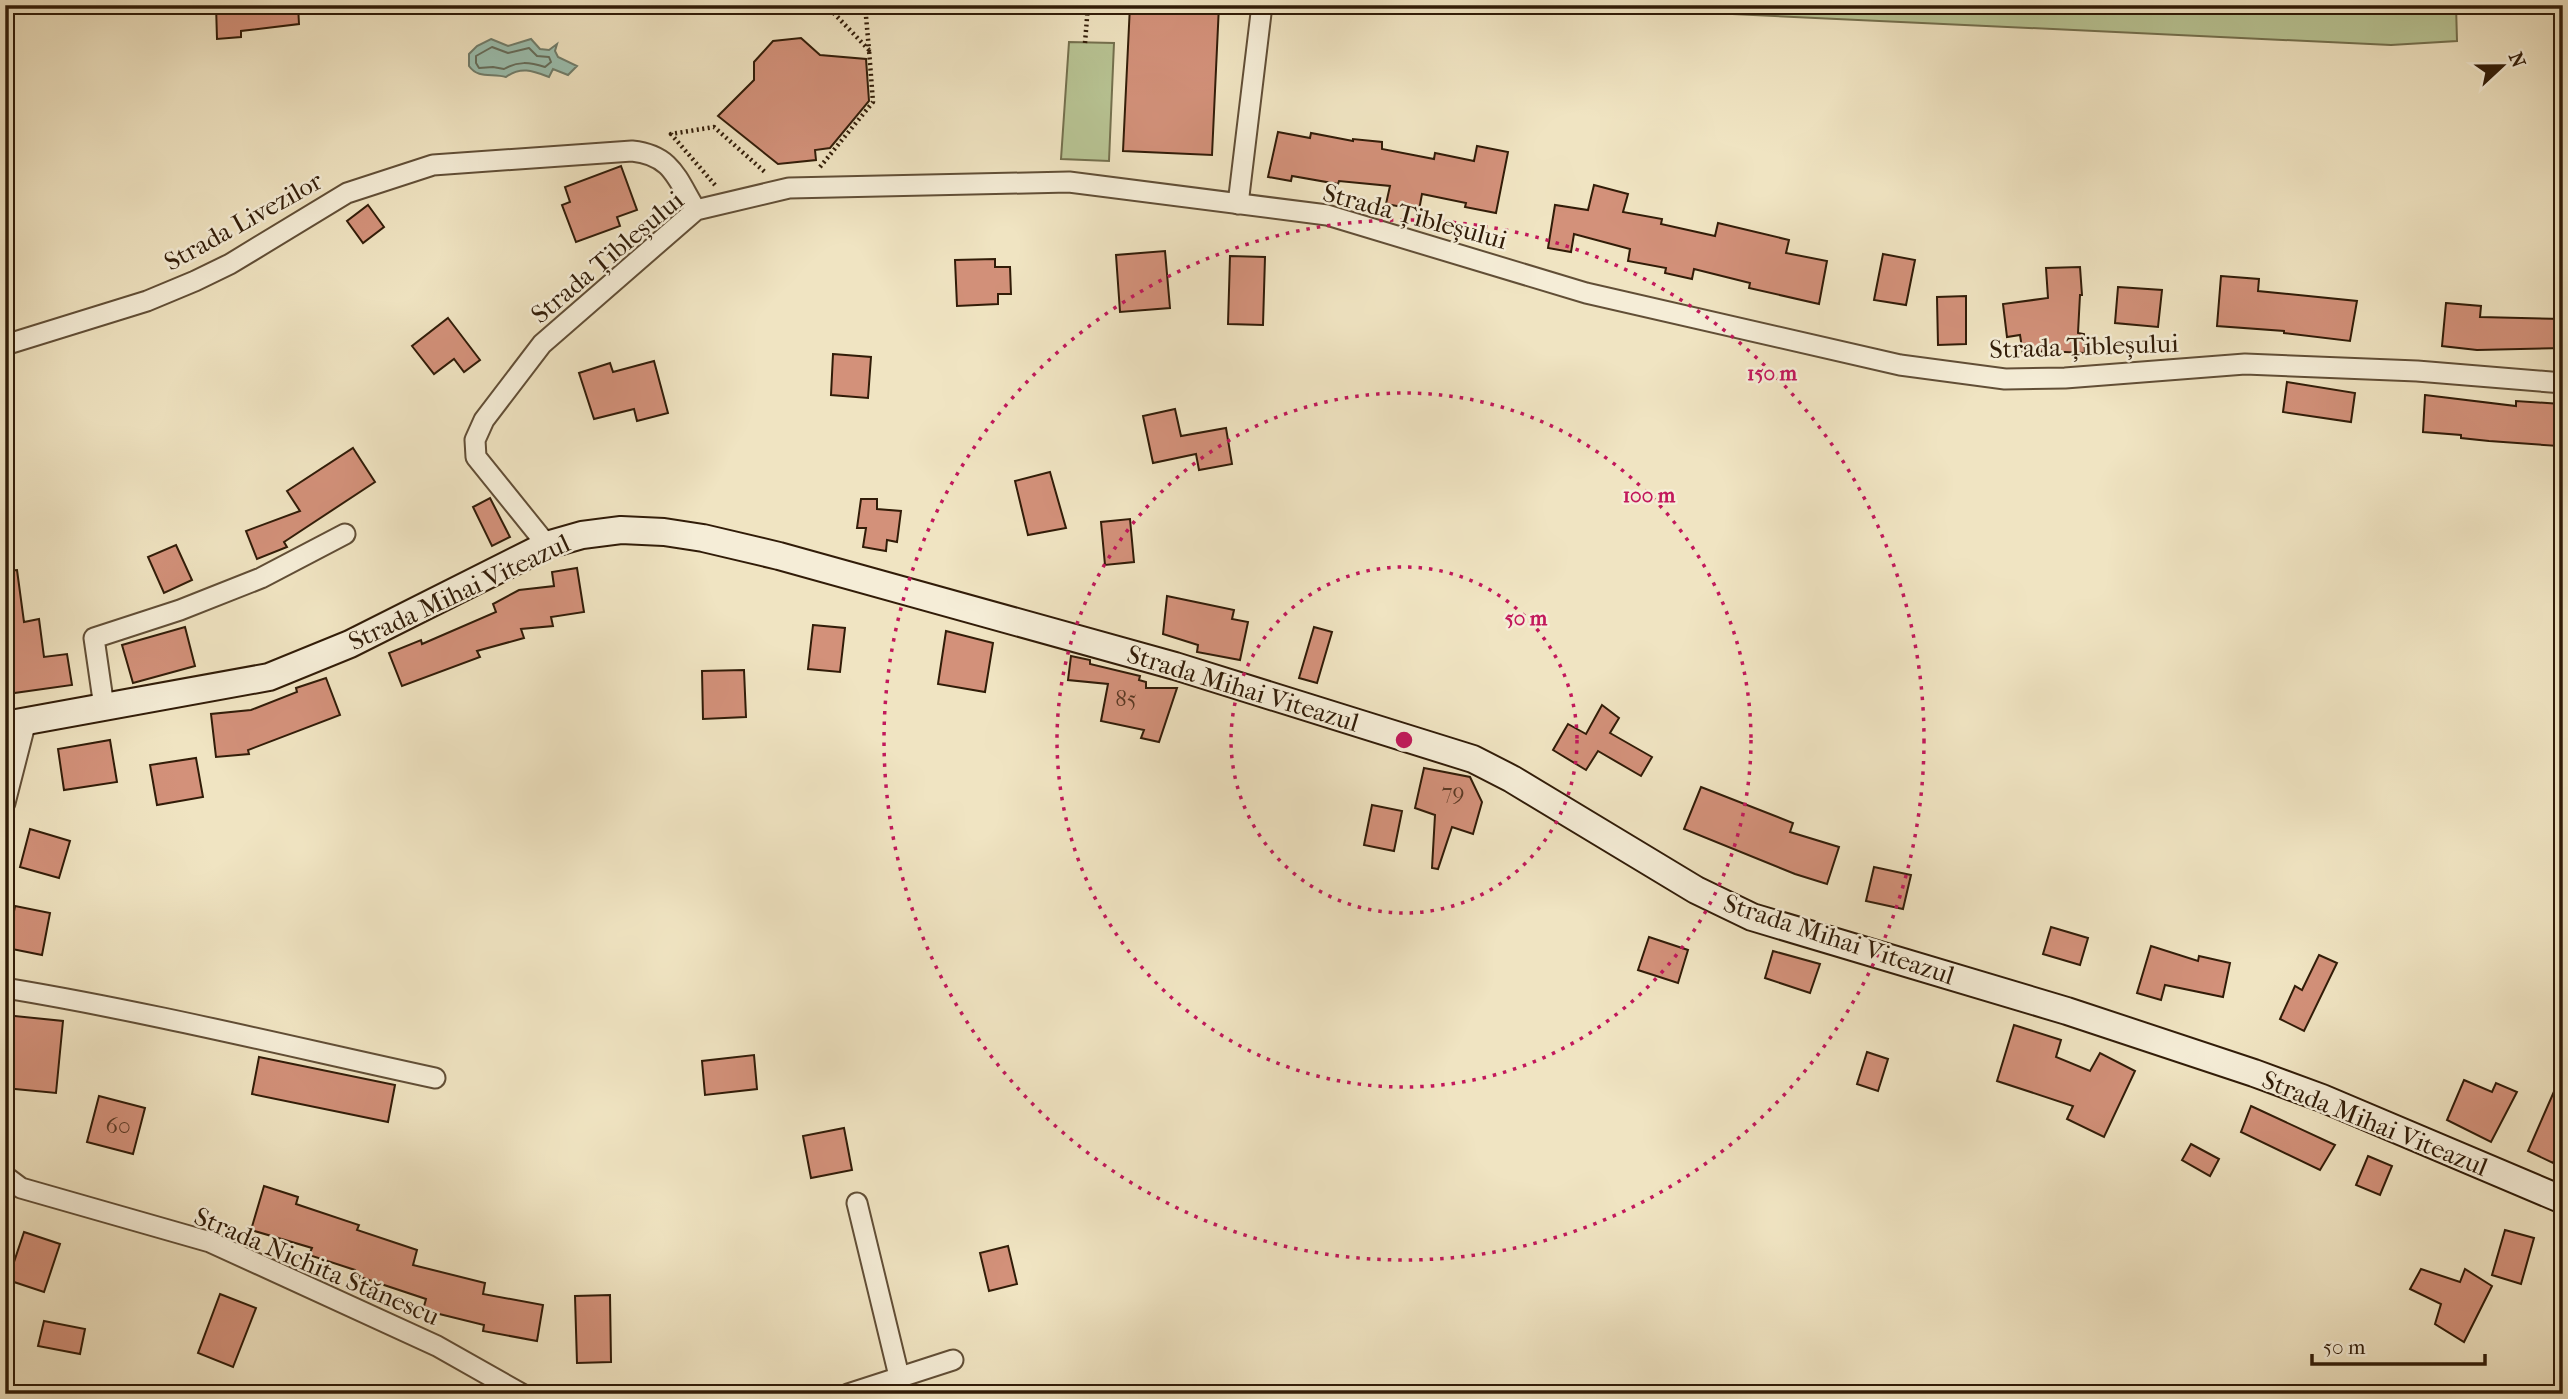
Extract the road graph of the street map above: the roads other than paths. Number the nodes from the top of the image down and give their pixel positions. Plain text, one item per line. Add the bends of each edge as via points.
1 (1262, 5) edge
2 (1238, 204) junction
3 (696, 210) junction
4 (5, 345) edge
5 (2563, 383) edge
6 (345, 534) dead end
7 (547, 545) junction
8 (104, 707) junction
9 (15, 723) edge
10 (5, 803) edge
11 (5, 988) edge
12 (435, 1078) dead end
13 (5, 1176) edge
14 (2563, 1200) edge
15 (857, 1203) dead end
16 (953, 1360) dead end
17 (899, 1376) junction
18 (522, 1394) edge
19 (848, 1394) edge

1 - 2 street
2 - 3 street, Strada Țibleșului via 1069,182 789,188
2 - 5 street, Strada Țibleșului via 1327,215 1586,293 1900,365 2005,379 2245,364
3 - 4 street, Strada Livezilor via 666,162 651,153 433,165 347,193 195,281 147,301
3 - 7 street, Strada Țibleșului via 542,344 484,420 475,440 477,457
6 - 8 street via 261,578 94,638
7 - 8 main road, Strada Mihai Viteazul via 350,644 269,677
7 - 14 main road, Strada Mihai Viteazul via 621,530 703,538 1175,666 1473,759 1696,890 1752,917 2067,1011 2254,1073
8 - 9 main road, Strada Mihai Viteazul
9 - 10 street
11 - 12 street via 165,1017
13 - 18 street, Strada Nichita Stănescu via 21,1188 210,1242 437,1346
15 - 17 street
16 - 17 street
17 - 19 street

